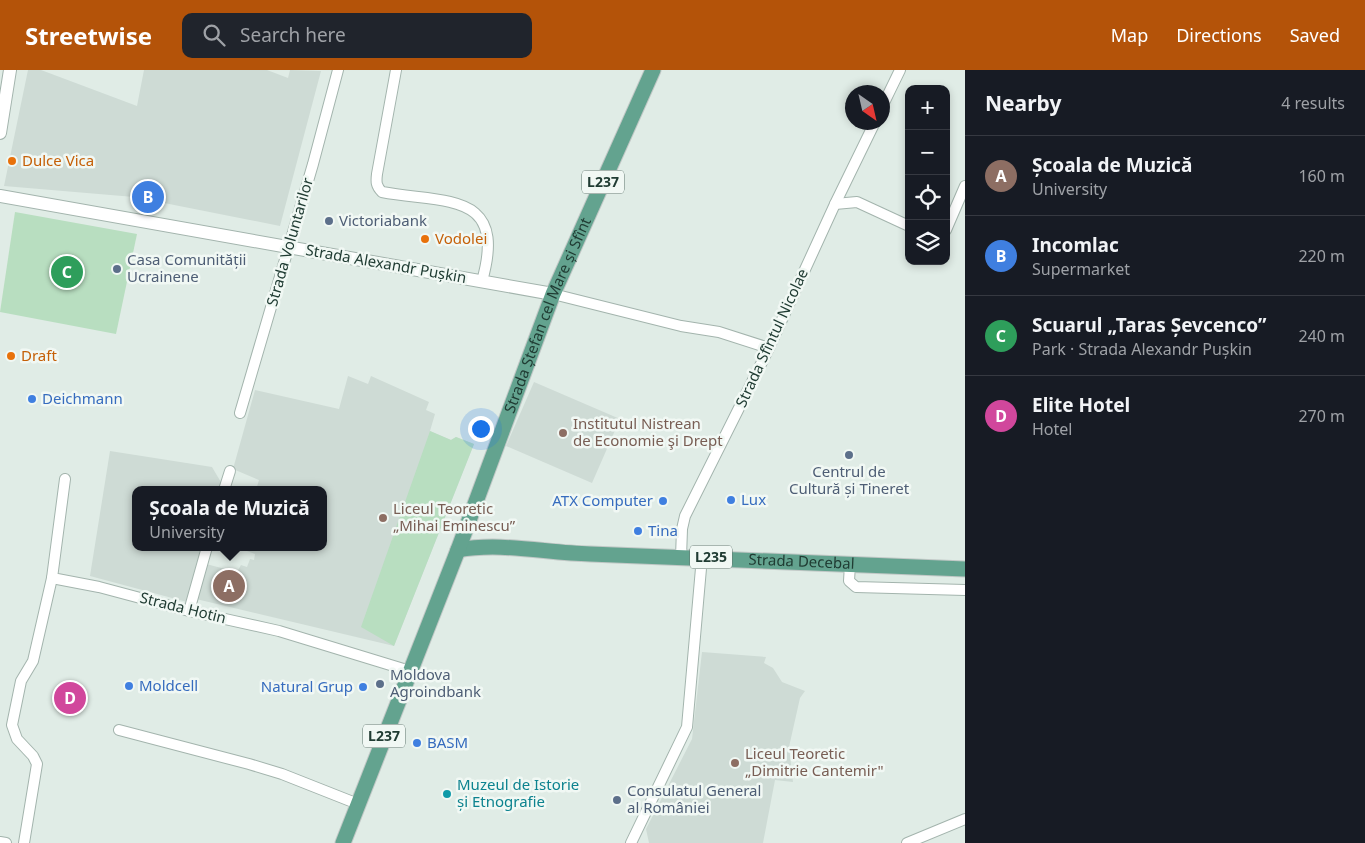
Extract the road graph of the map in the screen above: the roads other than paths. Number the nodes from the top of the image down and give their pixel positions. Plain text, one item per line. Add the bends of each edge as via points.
1 (10, 70) edge
2 (338, 70) edge
3 (396, 70) edge
4 (653, 70) edge
5 (900, 70) edge
6 (890, 91) edge
7 (871, 130) edge
8 (0, 133) edge
9 (965, 186) edge
10 (0, 196) edge
11 (835, 204) junction
12 (950, 221) edge
13 (905, 224) edge
14 (288, 247) junction
15 (482, 281) junction
16 (553, 294) junction
17 (769, 348) junction
18 (240, 413) dead end
19 (230, 471) dead end
20 (66, 479) dead end
21 (225, 486) edge
22 (458, 550) junction
23 (207, 551) edge
24 (702, 556) junction
25 (681, 557) junction
26 (850, 564) junction
27 (965, 569) edge
28 (52, 578) junction
29 (965, 590) edge
30 (189, 611) junction
31 (410, 670) junction
32 (119, 730) dead end
33 (358, 804) junction
34 (965, 819) edge
35 (0, 842) edge
36 (6, 843) edge
37 (24, 843) edge
38 (343, 843) edge
39 (632, 843) edge
40 (907, 843) edge

1 - 8 street
2 - 14 street, Strada Voluntarilor
3 - 15 street via 377,174 378,187 382,192 452,201 468,207 486,231 487,263
4 - 16 main road, Strada Ștefan cel Mare și Sfînt / L237
5 - 6 street
7 - 11 street, Strada Sfîntul Nicolae
9 - 12 street
10 - 14 street, Strada Alexandr Pușkin
11 - 13 street via 857,202
11 - 17 street, Strada Sfîntul Nicolae
14 - 15 street, Strada Alexandr Pușkin
14 - 18 street, Strada Voluntarilor
15 - 16 street, Strada Alexandr Pușkin
16 - 17 street, Strada Alexandr Pușkin via 726,334
16 - 22 main road, Strada Ștefan cel Mare și Sfînt / L237
17 - 25 street, Strada Sfîntul Nicolae via 685,516
19 - 21 street
20 - 28 street
22 - 25 main road, Strada Decebal / L235 via 478,546 576,554
22 - 31 main road, Strada Ștefan cel Mare și Sfînt / L237
23 - 30 street
24 - 25 main road, Strada Decebal / L235
24 - 26 main road, Strada Decebal / L235
24 - 39 street via 687,727
26 - 27 main road, Strada Decebal / L235
26 - 29 street via 849,580 856,587
28 - 30 street, Strada Hotin
28 - 37 street via 32,661 21,681 12,725 17,739 37,764
30 - 31 street, Strada Hotin via 278,631
31 - 33 main road, Strada Ștefan cel Mare și Sfînt / L237
32 - 33 street via 282,774
33 - 38 main road, Strada Ștefan cel Mare și Sfînt / L237
34 - 40 street
35 - 36 street

